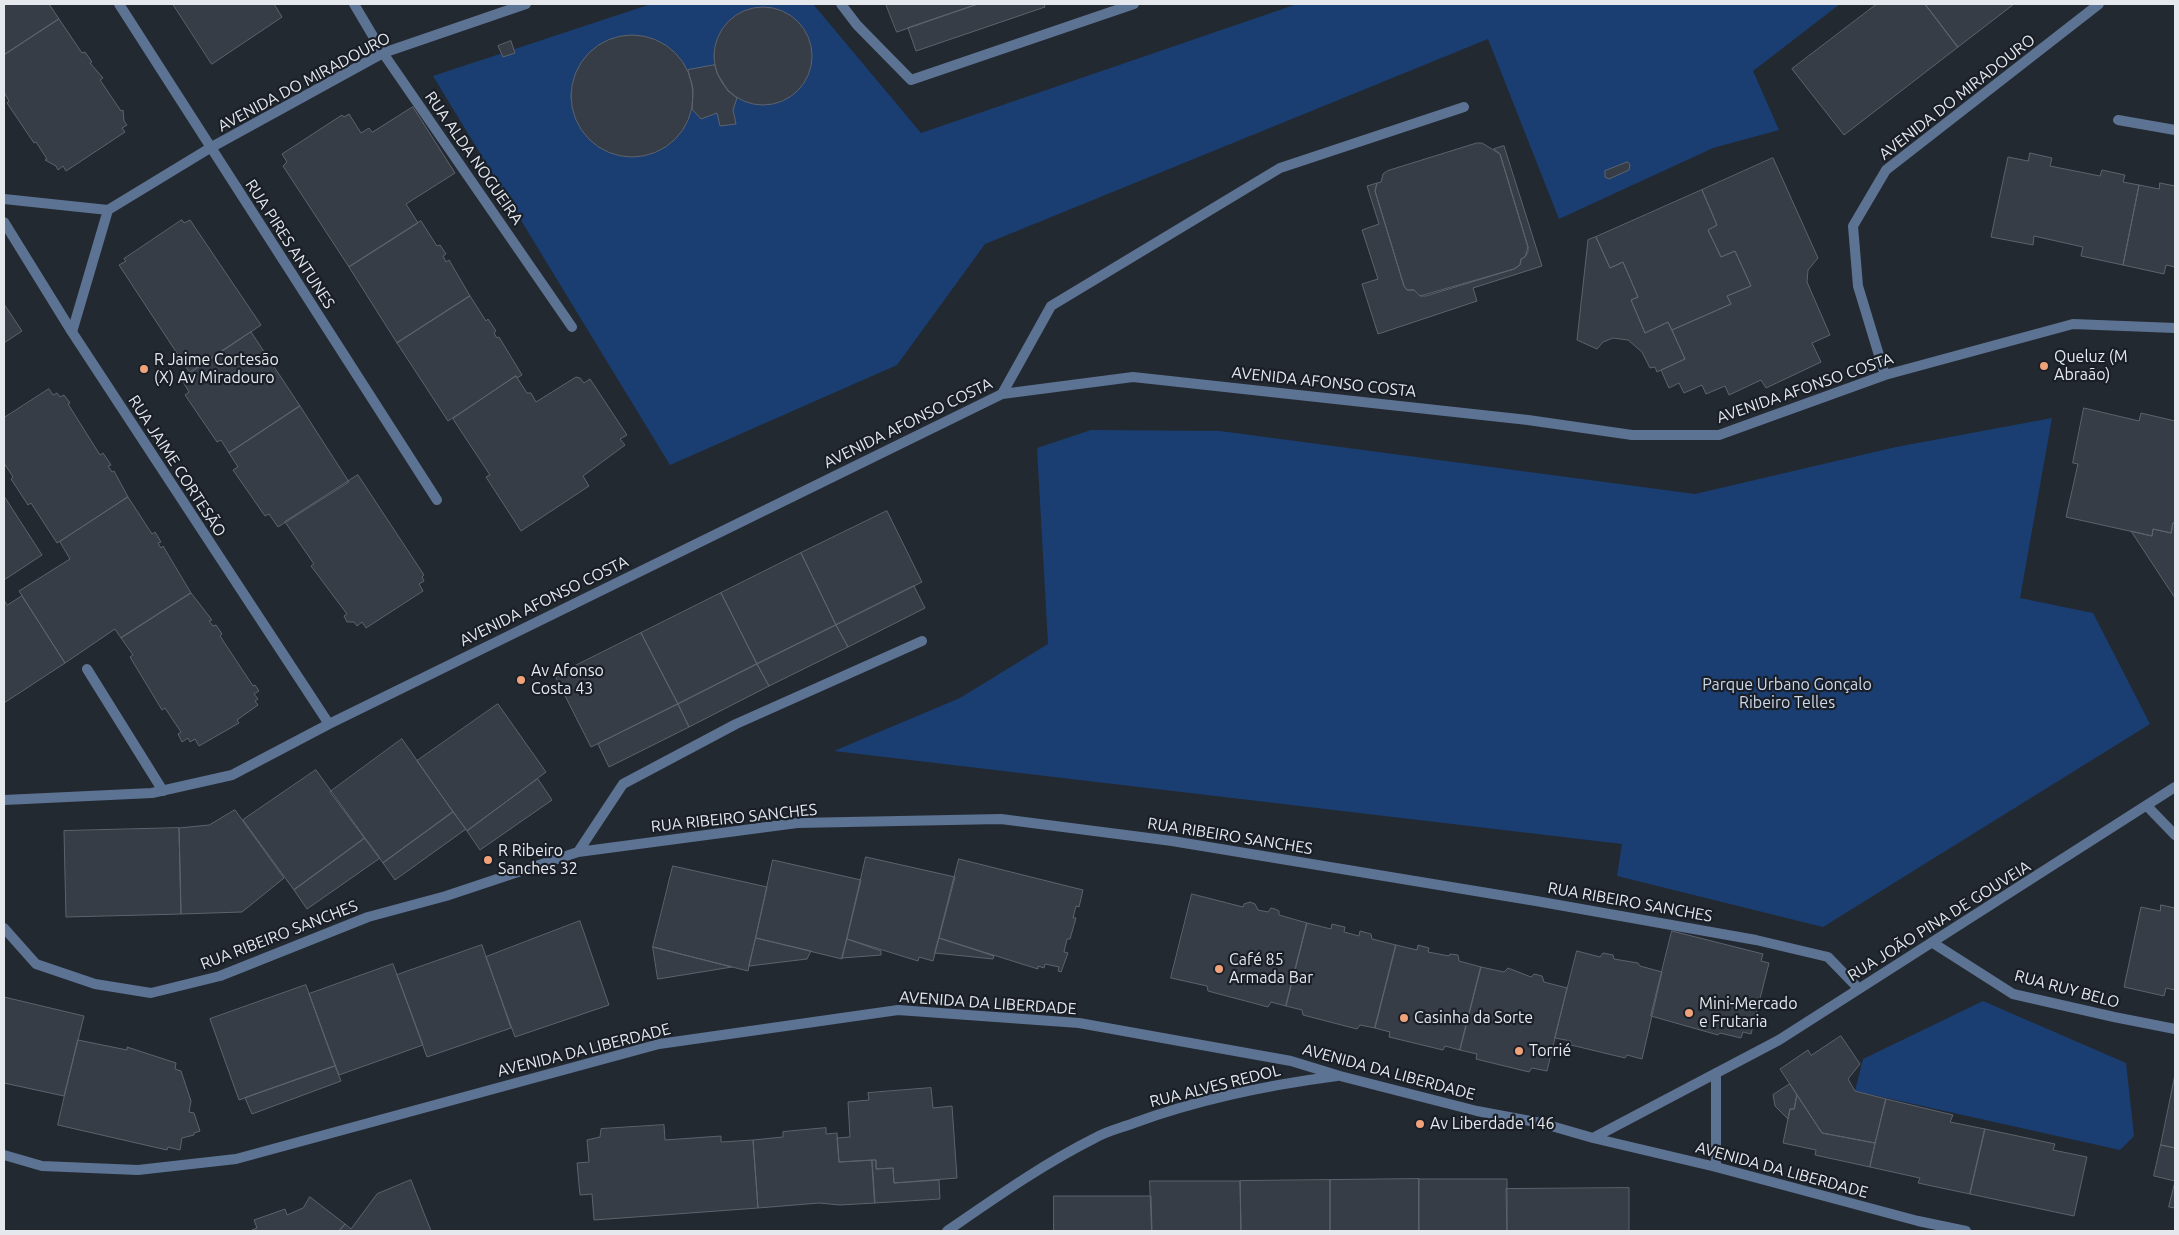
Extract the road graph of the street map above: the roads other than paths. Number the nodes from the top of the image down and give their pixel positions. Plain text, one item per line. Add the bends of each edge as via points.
1 (119, 4) edge
2 (354, 4) edge
3 (526, 4) edge
4 (841, 4) edge
5 (1134, 4) edge
6 (2099, 4) edge
7 (383, 53) junction
8 (1464, 106) dead end
9 (2118, 120) dead end
10 (2175, 130) edge
11 (210, 148) junction
12 (4, 199) edge
13 (108, 210) junction
14 (4, 222) edge
15 (572, 328) dead end
16 (2175, 328) edge
17 (72, 332) junction
18 (1886, 375) junction
19 (1002, 394) junction
20 (437, 500) dead end
21 (922, 641) dead end
22 (87, 670) dead end
23 (329, 724) junction
24 (2175, 787) edge
25 (163, 790) junction
26 (4, 800) edge
27 (2147, 806) junction
28 (2175, 835) edge
29 (578, 852) junction
30 (4, 928) edge
31 (1933, 943) junction
32 (1859, 989) junction
33 (2175, 1029) edge
34 (1716, 1074) junction
35 (1340, 1076) junction
36 (1592, 1138) junction
37 (4, 1155) edge
38 (1716, 1167) junction
39 (947, 1231) edge
40 (1966, 1231) edge

1 - 11 street, RUA PIRES ANTUNES
2 - 7 street, RUA ALDA NOGUEIRA
3 - 7 street, AVENIDA DO MIRADOURO
4 - 5 street via 911,80
6 - 18 street, AVENIDA DO MIRADOURO via 1886,170 1853,226 1858,286
7 - 11 street, AVENIDA DO MIRADOURO
7 - 15 street, RUA ALDA NOGUEIRA
8 - 19 street via 1280,168 1052,306
9 - 10 street
11 - 13 street, AVENIDA DO MIRADOURO
11 - 20 street, RUA PIRES ANTUNES
12 - 13 street
13 - 17 street
14 - 17 street, RUA JAIME CORTESÃO
16 - 18 street, AVENIDA AFONSO COSTA via 2073,324
17 - 23 street, RUA JAIME CORTESÃO
18 - 19 street, AVENIDA AFONSO COSTA via 1719,435 1632,435 1528,420 1133,377
19 - 23 street, AVENIDA AFONSO COSTA
21 - 29 street via 736,724 624,784
22 - 25 street
23 - 25 street, AVENIDA AFONSO COSTA via 232,775
24 - 27 street, RUA JOÃO PINA DE GOUVEIA
25 - 26 street, AVENIDA AFONSO COSTA
27 - 28 street
27 - 31 street, RUA JOÃO PINA DE GOUVEIA
29 - 30 street, RUA RIBEIRO SANCHES via 446,896 368,917 220,976 151,993 95,984 36,964
29 - 32 street, RUA RIBEIRO SANCHES via 797,823 1001,819 1172,841 1536,900 1756,940 1828,957
31 - 32 street, RUA JOÃO PINA DE GOUVEIA
31 - 33 street, RUA RUY BELO via 2013,994
32 - 34 street, RUA JOÃO PINA DE GOUVEIA via 1779,1040
34 - 36 street, RUA JOÃO PINA DE GOUVEIA
34 - 38 street
35 - 36 street, AVENIDA DA LIBERDADE
35 - 37 street, AVENIDA DA LIBERDADE via 1291,1061 1079,1023 898,1010 659,1044 236,1159 138,1170 42,1166
35 - 39 street, RUA ALVES REDOL via 1206,1100 1096,1137 1012,1187
36 - 38 street, AVENIDA DA LIBERDADE
38 - 40 street, AVENIDA DA LIBERDADE

